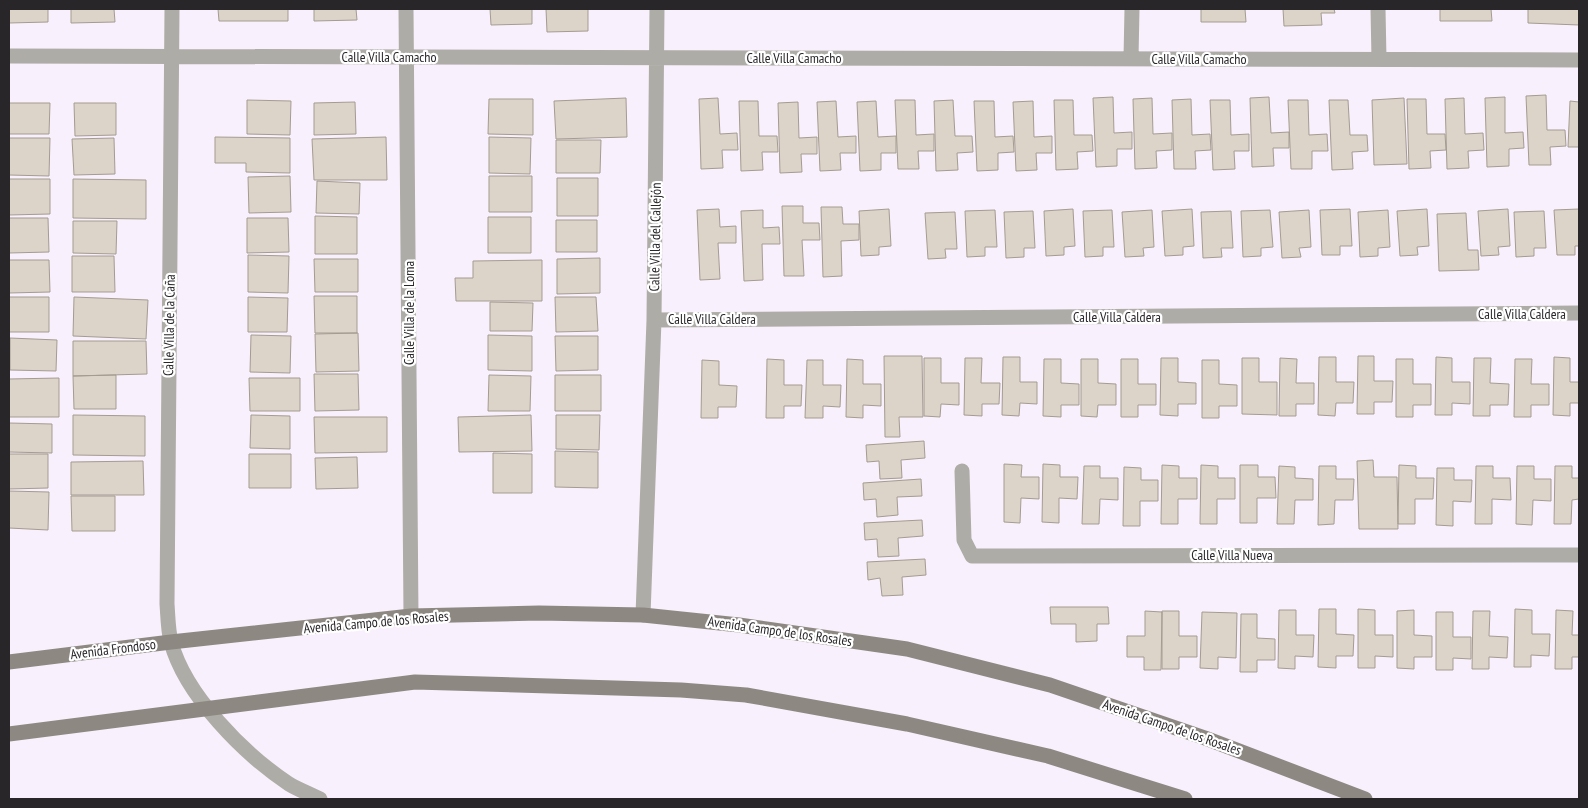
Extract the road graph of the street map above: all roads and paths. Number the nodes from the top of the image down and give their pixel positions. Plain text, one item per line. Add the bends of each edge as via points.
1 (172, 9) edge
2 (406, 9) edge
3 (657, 9) edge
4 (1132, 9) edge
5 (1378, 9) edge
6 (9, 56) edge
7 (172, 56) junction
8 (407, 57) junction
9 (657, 58) junction
10 (1131, 58) junction
11 (1379, 59) junction
12 (1579, 60) edge
13 (1579, 313) edge
14 (654, 320) junction
15 (962, 471) dead end
16 (1579, 555) edge
17 (643, 614) junction
18 (411, 616) junction
19 (171, 642) junction
20 (9, 662) edge
21 (208, 709) junction
22 (9, 734) edge
23 (320, 799) edge
24 (1185, 799) edge
25 (1365, 799) edge

1 - 7 street, Calle Villa de la Caña
2 - 8 street, Calle Villa de la Loma
3 - 9 street, Calle Villa del Callejón
4 - 10 street
5 - 11 street
6 - 7 street, Calle Villa Camacho
7 - 8 street, Calle Villa Camacho
7 - 19 street, Calle Villa de la Caña via 166,604
8 - 9 street, Calle Villa Camacho
8 - 18 street, Calle Villa de la Loma
9 - 10 street, Calle Villa Camacho
9 - 14 street, Calle Villa del Callejón
10 - 11 street, Calle Villa Camacho
11 - 12 street, Calle Villa Camacho
13 - 14 street, Calle Villa Caldera
14 - 17 street, Calle Villa del Callejón
15 - 16 street, Calle Villa Nueva via 964,540 972,556
17 - 18 street, Avenida Campo de los Rosales
17 - 25 street, Avenida Campo de los Rosales via 739,624 907,649 1050,685 1205,738
18 - 19 street, Avenida Campo de los Rosales
19 - 20 street, Avenida Frondoso
19 - 21 street, Avenida Frondoso via 183,672
21 - 22 street
21 - 23 street, Avenida Frondoso via 246,750 290,784
21 - 24 street via 415,682 746,694 907,724 1048,756

